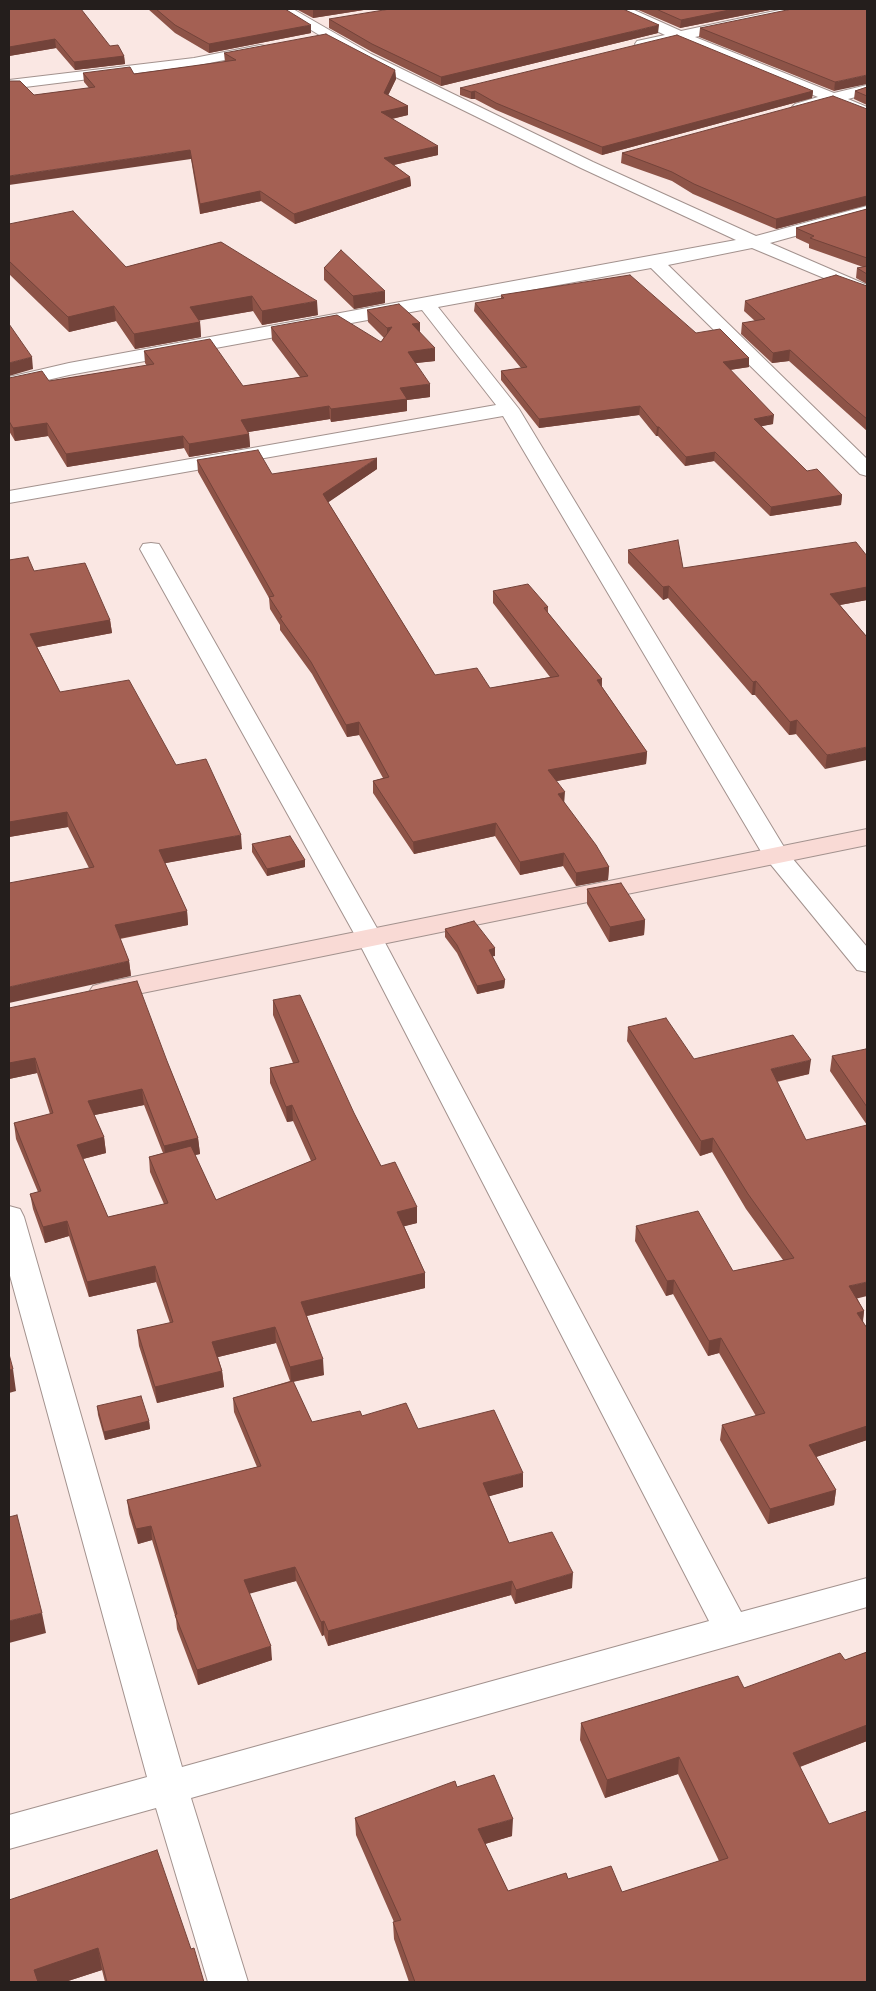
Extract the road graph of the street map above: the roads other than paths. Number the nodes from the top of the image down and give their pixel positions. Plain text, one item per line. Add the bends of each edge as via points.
1 (283, 9) edge
2 (621, 9) edge
3 (802, 9) edge
4 (678, 35) junction
5 (271, 47) edge
6 (630, 47) edge
7 (9, 85) edge
8 (458, 88) edge
9 (867, 89) edge
10 (439, 93) junction
11 (833, 98) junction
12 (786, 111) edge
13 (867, 112) edge
14 (606, 160) dead end
15 (587, 165) junction
16 (867, 211) edge
17 (754, 242) junction
18 (655, 262) junction
19 (867, 291) edge
20 (427, 305) junction
21 (9, 383) edge
22 (509, 410) junction
23 (867, 470) edge
24 (9, 497) edge
25 (151, 549) dead end
26 (867, 837) edge
27 (776, 855) junction
28 (369, 937) junction
29 (867, 964) edge
30 (77, 998) edge
31 (9, 1217) edge
32 (867, 1592) edge
33 (731, 1628) junction
34 (168, 1788) junction
35 (9, 1832) edge
36 (228, 1982) edge

1 - 10 street via 311,32 330,29 366,57
2 - 4 street
3 - 4 street
4 - 6 street
4 - 11 street
5 - 7 street via 194,62
8 - 10 street
9 - 11 street
10 - 15 street
11 - 12 street
11 - 13 street
14 - 15 street
15 - 17 street
16 - 17 street
17 - 18 street
17 - 19 street
18 - 20 street
18 - 23 street
20 - 21 street via 69,369
20 - 22 street
22 - 24 street
22 - 27 street
25 - 28 street
26 - 27 street
27 - 28 street
27 - 29 street
28 - 30 street
28 - 33 street
31 - 34 street
32 - 33 street
33 - 34 street
34 - 35 street
34 - 36 street

